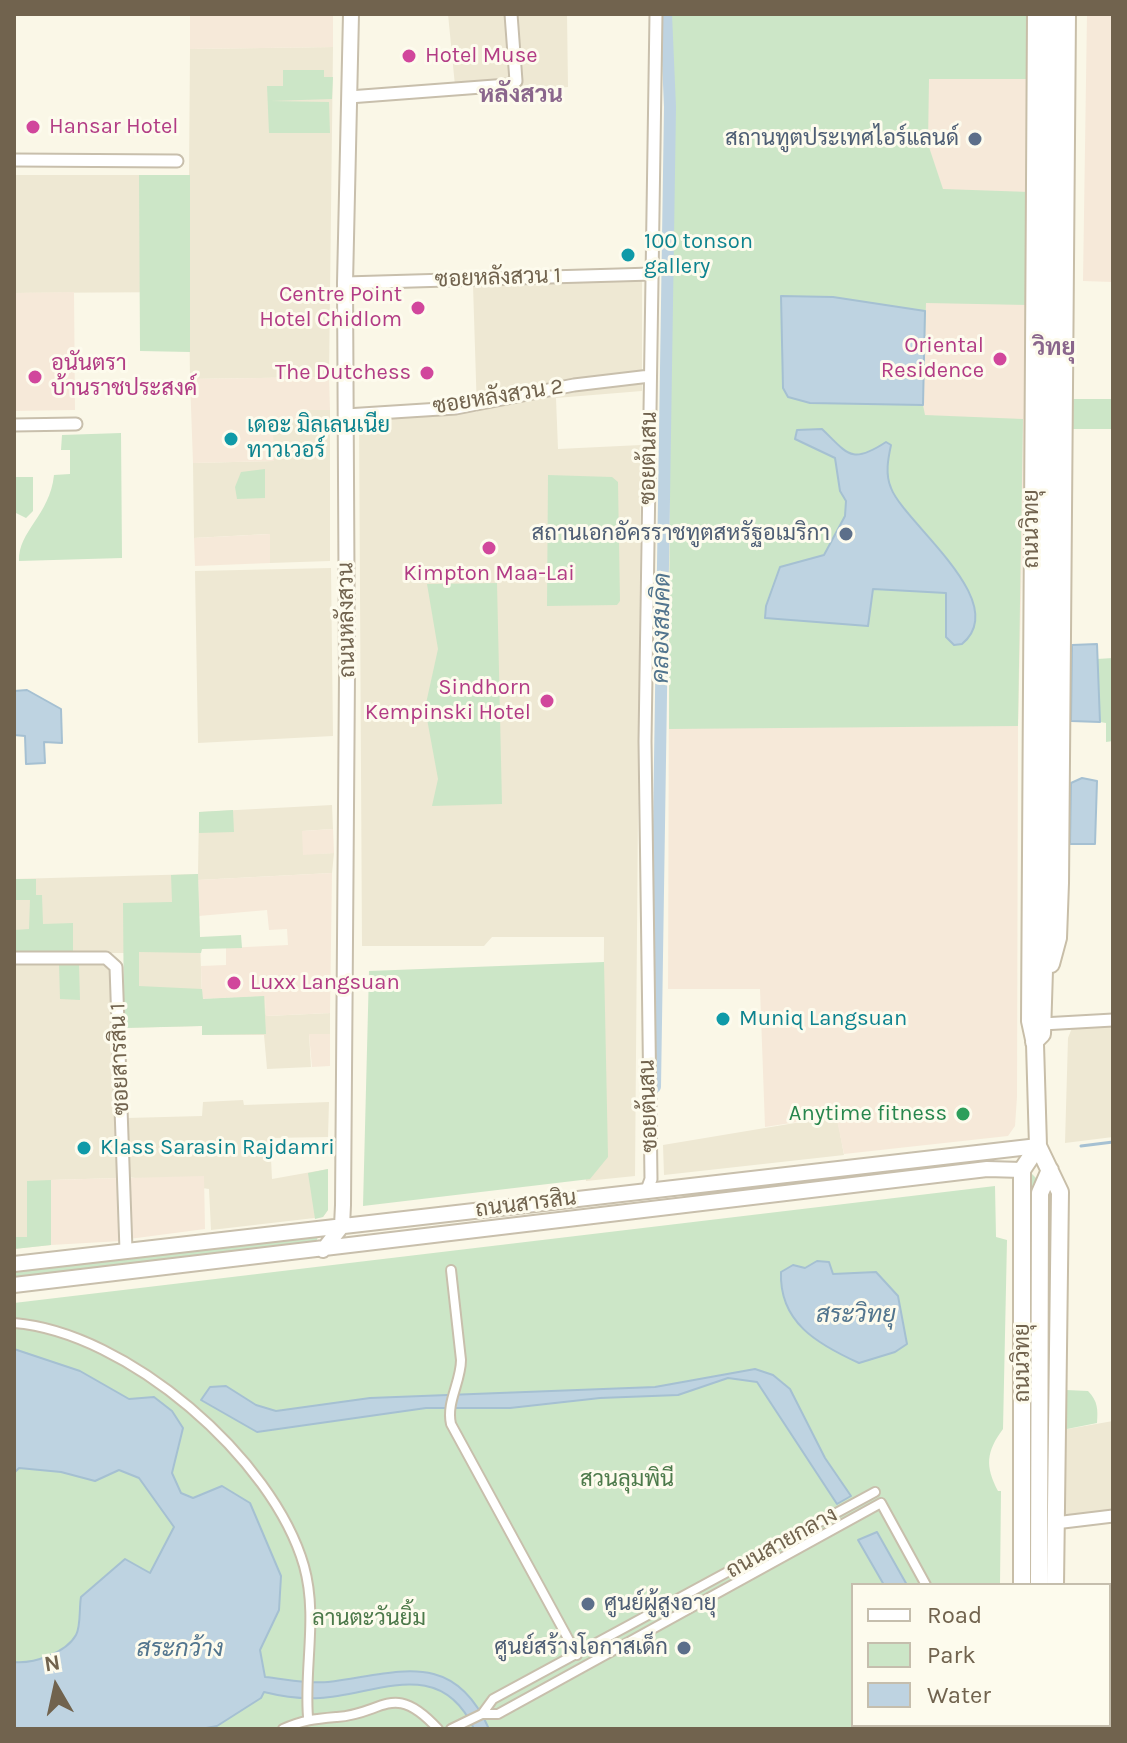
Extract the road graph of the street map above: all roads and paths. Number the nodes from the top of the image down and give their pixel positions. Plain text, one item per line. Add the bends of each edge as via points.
1 (351, 14) edge
2 (511, 14) edge
3 (656, 14) edge
4 (1036, 14) edge
5 (1052, 14) edge
6 (1067, 14) edge
7 (349, 97) junction
8 (14, 160) edge
9 (177, 161) dead end
10 (1058, 242) junction
11 (652, 274) junction
12 (345, 283) junction
13 (650, 376) junction
14 (346, 415) junction
15 (76, 424) dead end
16 (14, 425) edge
17 (1064, 429) junction
18 (1049, 453) junction
19 (1047, 594) junction
20 (1046, 752) junction
21 (18, 958) edge
22 (1113, 1020) edge
23 (1042, 1024) junction
24 (1034, 1042) junction
25 (1038, 1146) junction
26 (1022, 1170) junction
27 (647, 1190) junction
28 (342, 1226) junction
29 (126, 1250) junction
30 (323, 1250) junction
31 (14, 1264) edge
32 (451, 1270) dead end
33 (14, 1285) edge
34 (14, 1323) edge
35 (1048, 1455) junction
36 (875, 1492) dead end
37 (1113, 1516) edge
38 (1055, 1523) junction
39 (751, 1560) junction
40 (757, 1572) junction
41 (925, 1583) edge
42 (1022, 1583) edge
43 (1039, 1583) edge
44 (1055, 1583) edge
45 (646, 1617) junction
46 (654, 1629) junction
47 (577, 1655) junction
48 (538, 1675) junction
49 (545, 1688) junction
50 (482, 1714) junction
51 (308, 1717) junction
52 (283, 1729) edge
53 (438, 1729) edge
54 (451, 1729) edge

1 - 7 street, ถนนหลังสวน
2 - 7 street via 516,81
3 - 11 street, ซอยต้นสน
4 - 19 main road, ถนนวิทยุ
5 - 10 main road, ถนนวิทยุ
6 - 10 main road, ถนนวิทยุ
7 - 12 street, ถนนหลังสวน
8 - 9 street
10 - 17 main road, ถนนวิทยุ
10 - 18 main road, ถนนวิทยุ
11 - 12 street, ซอยหลังสวน 1
11 - 13 street, ซอยต้นสน
12 - 14 street, ถนนหลังสวน
13 - 14 street, ซอยหลังสวน 2 via 456,408
13 - 27 street, ซอยต้นสน
14 - 28 street, ถนนหลังสวน
15 - 16 street
17 - 18 main road
17 - 19 main road, ถนนวิทยุ
18 - 19 main road, ถนนวิทยุ
19 - 20 main road, ถนนวิทยุ
19 - 20 main road, ถนนวิทยุ
20 - 23 main road, ถนนวิทยุ via 1053,877
20 - 24 main road, ถนนวิทยุ via 1030,1021
21 - 29 street, ซอยสารสิน 1 via 106,958 116,967
22 - 23 street
23 - 24 main road, ถนนวิทยุ via 1042,1034
24 - 25 main road, ถนนวิทยุ
25 - 26 main road
25 - 27 street, ถนนสารสิน
25 - 35 main road, ถนนวิทยุ via 1050,1170 1040,1193
26 - 30 street, ถนนสารสิน via 987,1169
26 - 42 main road, ถนนวิทยุ
27 - 28 street, ถนนสารสิน
28 - 29 street, ถนนสารสิน
28 - 30 street
29 - 31 street, ถนนสารสิน
30 - 33 street, ถนนสารสิน
32 - 47 street via 461,1360 451,1424
34 - 51 street via 54,1331 112,1355 176,1395 241,1457 285,1517 304,1568 312,1622
35 - 38 main road, ถนนวิทยุ
35 - 43 main road, ถนนวิทยุ
36 - 39 street, ถนนสายกลาง
37 - 38 street
38 - 44 main road, ถนนวิทยุ
39 - 40 street
39 - 45 street, ถนนสายกลาง
40 - 41 street, ถนนสายกลาง via 881,1503
40 - 46 street, ถนนสายกลาง
45 - 46 street
45 - 47 street, ถนนสายกลาง
46 - 49 street, ถนนสายกลาง
47 - 48 street, ถนนสายกลาง
48 - 49 street
48 - 50 street, ถนนสายกลาง via 493,1699
49 - 50 street, ถนนสายกลาง via 498,1714
50 - 54 street, ถนนสายกลาง
51 - 52 street
51 - 53 street via 338,1717 400,1703 422,1711

